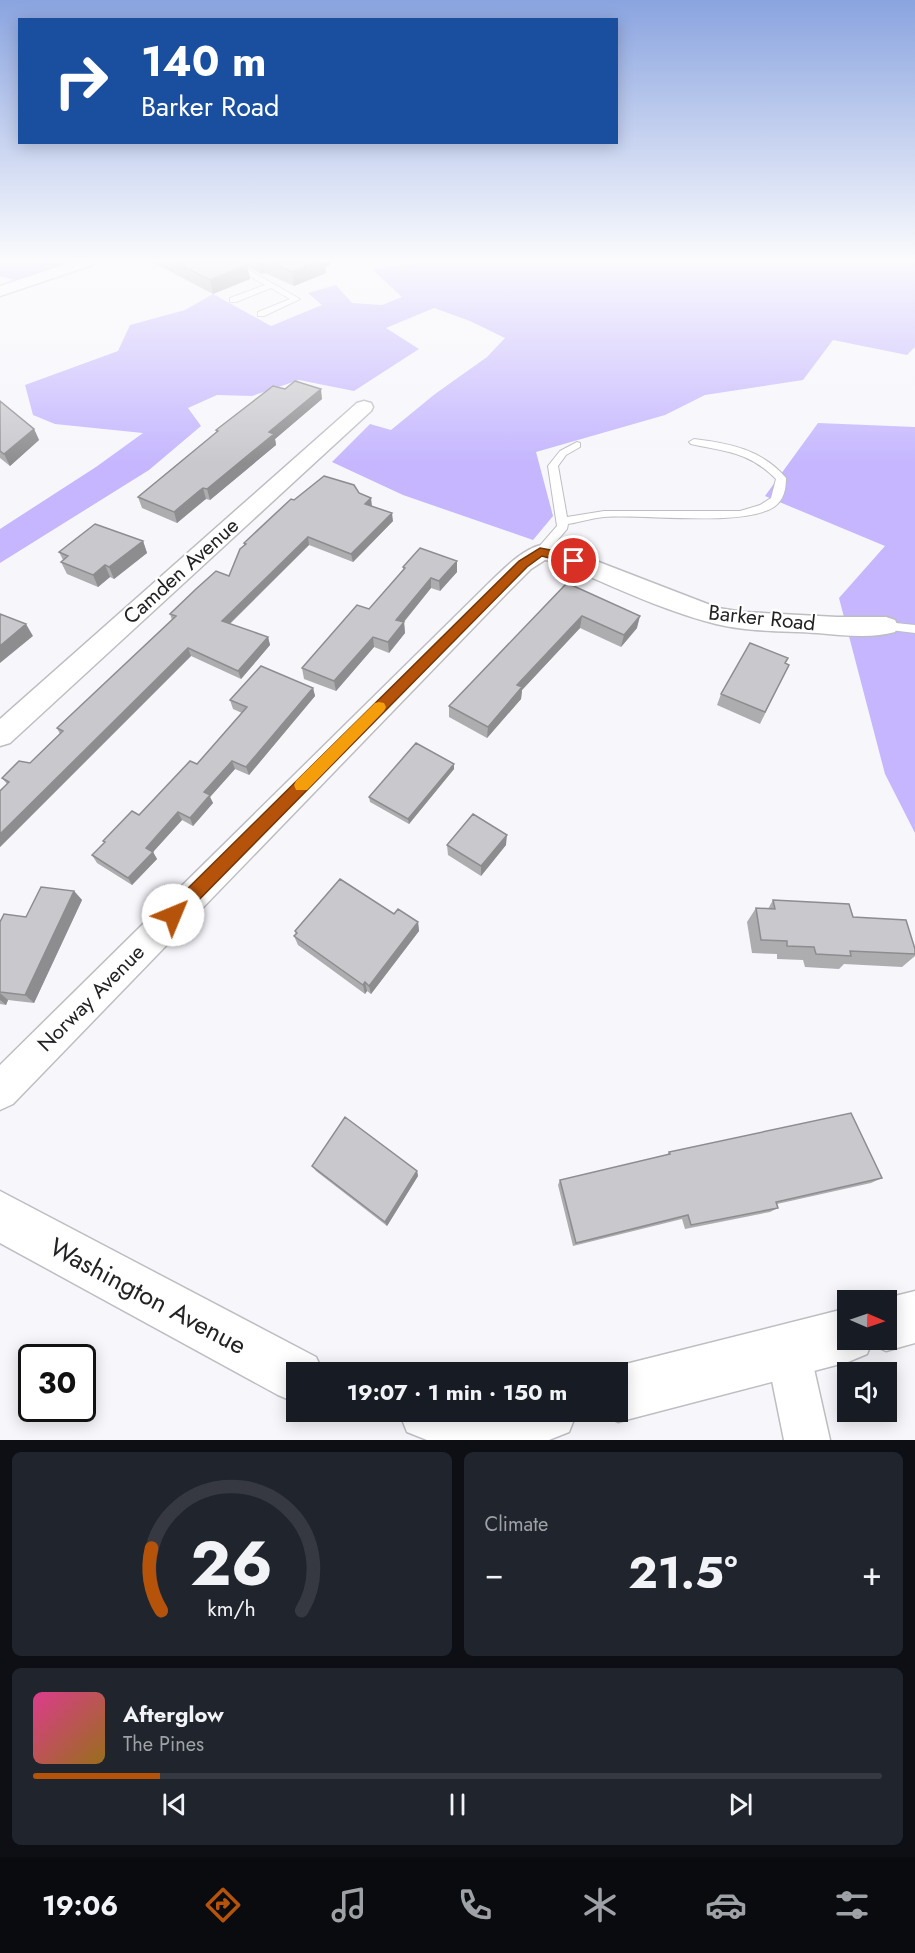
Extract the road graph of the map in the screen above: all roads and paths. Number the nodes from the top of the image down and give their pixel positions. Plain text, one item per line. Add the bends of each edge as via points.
1 (363, 407) dead end
2 (694, 442) dead end
3 (578, 445) dead end
4 (564, 521) junction
5 (540, 552) junction
6 (886, 626) joint
7 (915, 629) edge
8 (0, 735) edge
9 (0, 1091) edge
10 (0, 1216) edge
11 (915, 1317) edge
12 (897, 1321) edge
13 (837, 1338) edge
14 (788, 1351) junction
15 (286, 1370) edge
16 (628, 1391) edge
17 (807, 1440) edge

1 - 8 street, Camden Avenue
2 - 4 lane via 728,446 770,466 781,478 782,490 777,501 740,514 604,514
3 - 4 lane via 563,453 553,466
4 - 5 lane via 560,533
5 - 6 street, Barker Road via 557,554 718,616
5 - 9 street, Norway Avenue via 501,585
6 - 7 lane
10 - 15 street, Washington Avenue
11 - 12 street
13 - 14 street
14 - 16 street
14 - 17 street

